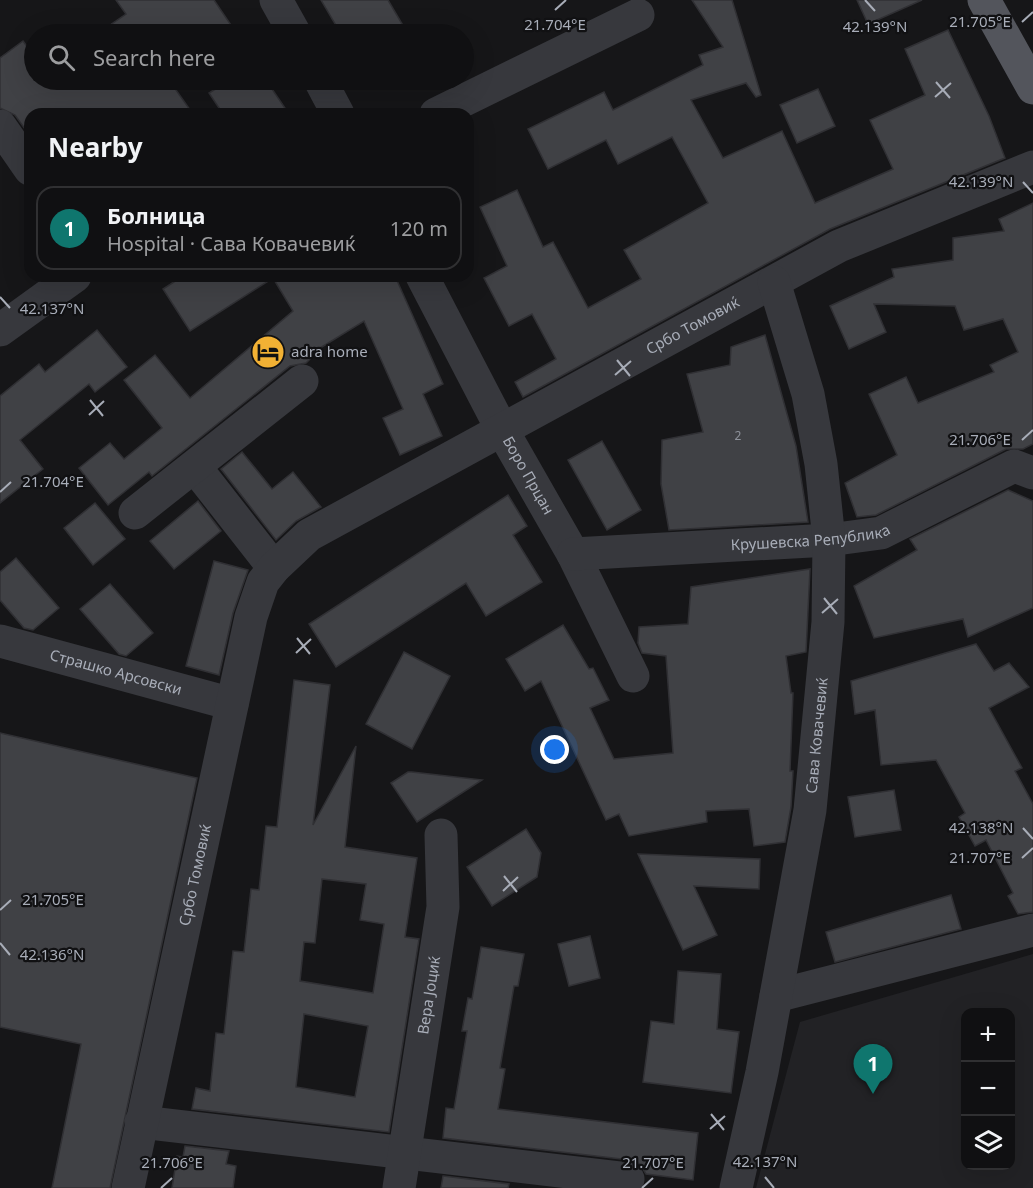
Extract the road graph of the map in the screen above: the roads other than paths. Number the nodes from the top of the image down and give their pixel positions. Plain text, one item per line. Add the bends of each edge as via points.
1 (276, 0) edge
2 (984, 0) edge
3 (638, 15) dead end
4 (289, 24) edge
5 (1033, 88) edge
6 (448, 108) edge
7 (0, 126) edge
8 (24, 160) edge
9 (1033, 167) edge
10 (67, 282) edge
11 (425, 282) edge
12 (774, 282) junction
13 (0, 330) edge
14 (302, 381) dead end
15 (501, 428) junction
16 (195, 466) junction
17 (1033, 473) edge
18 (135, 513) dead end
19 (829, 540) junction
20 (573, 554) junction
21 (274, 568) junction
22 (0, 641) edge
23 (633, 676) dead end
24 (232, 704) junction
25 (441, 836) dead end
26 (1033, 930) edge
27 (776, 996) junction
28 (141, 1122) junction
29 (406, 1155) junction
30 (628, 1179) dead end
31 (128, 1188) edge
32 (399, 1188) edge
33 (736, 1188) edge

1 - 4 street
2 - 5 main road
3 - 6 street
7 - 8 street
9 - 12 street, Србо Томовиќ via 839,246
10 - 13 street
11 - 15 street, Боро Прцан
12 - 15 street, Србо Томовиќ
12 - 19 street, Сава Ковачевиќ via 808,394
14 - 16 street
15 - 20 street, Боро Прцан
15 - 21 street, Србо Томовиќ via 309,535
16 - 18 street
16 - 21 street
17 - 19 street, Крушевска Република via 1014,466 881,533
19 - 20 street, Крушевска Република
19 - 27 street, Сава Ковачевиќ via 828,622 810,810
20 - 23 street, Боро Прцан
21 - 24 street, Србо Томовиќ via 263,582 251,617
22 - 24 street, Страшко Арсовски
24 - 28 street, Србо Томовиќ
25 - 29 street, Вера Јоциќ via 443,907
26 - 27 street
27 - 33 street, Сава Ковачевиќ
28 - 29 street
28 - 31 street, Србо Томовиќ
29 - 30 street
29 - 32 street, Вера Јоциќ

